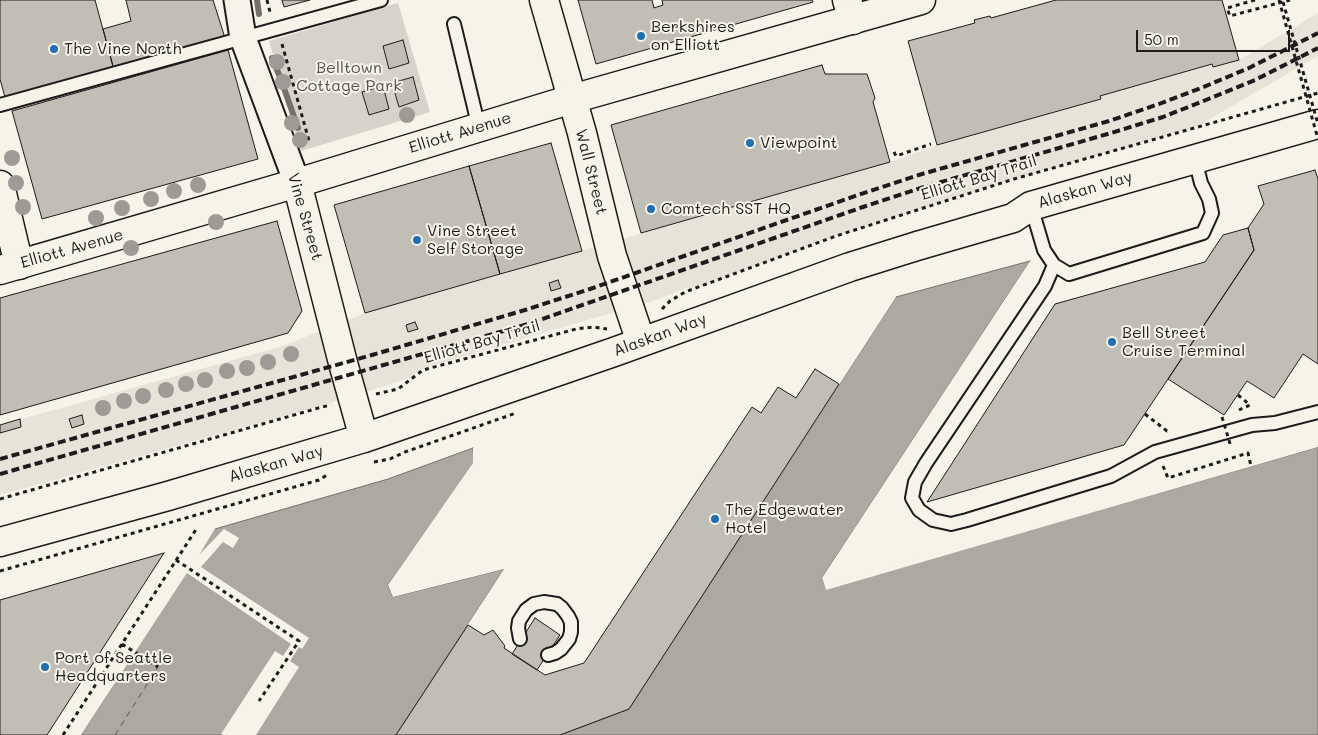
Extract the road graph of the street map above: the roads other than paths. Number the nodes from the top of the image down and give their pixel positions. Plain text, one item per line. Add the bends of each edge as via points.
1 (236, 0) edge
2 (380, 0) edge
3 (544, 0) edge
4 (921, 0) edge
5 (850, 10) edge
6 (454, 24) dead end
7 (244, 38) junction
8 (572, 99) junction
9 (0, 105) edge
10 (1316, 116) edge
11 (479, 128) junction
12 (1195, 159) junction
13 (297, 183) junction
14 (0, 185) edge
15 (1031, 206) junction
16 (1054, 264) junction
17 (10, 267) edge
18 (641, 342) junction
19 (1318, 412) edge
20 (364, 438) junction
21 (0, 542) edge
22 (520, 639) dead end
23 (548, 655) dead end

1 - 7 street, Vine Street
2 - 7 lane
3 - 8 main road, Wall Street
4 - 5 main road, Elliott Avenue
5 - 8 main road, Elliott Avenue
6 - 11 lane
7 - 9 lane
7 - 13 street, Vine Street
8 - 11 main road, Elliott Avenue
8 - 18 main road, Wall Street via 612,256
10 - 12 main road, Alaskan Way
11 - 13 main road, Elliott Avenue
12 - 15 main road, Alaskan Way
12 - 16 lane via 1212,213 1203,233 1068,274
13 - 17 main road, Elliott Avenue
13 - 20 main road, Vine Street
14 - 17 main road
15 - 16 lane via 1044,250
15 - 18 main road, Alaskan Way via 1013,218 850,267
16 - 19 lane via 1045,286 915,482 912,498 919,510 933,520 951,524 967,520 1111,476 1154,452 1252,425
18 - 20 main road, Alaskan Way
20 - 21 main road, Alaskan Way
22 - 23 lane via 519,621 526,610 544,602 557,604 571,622 570,639 562,649

